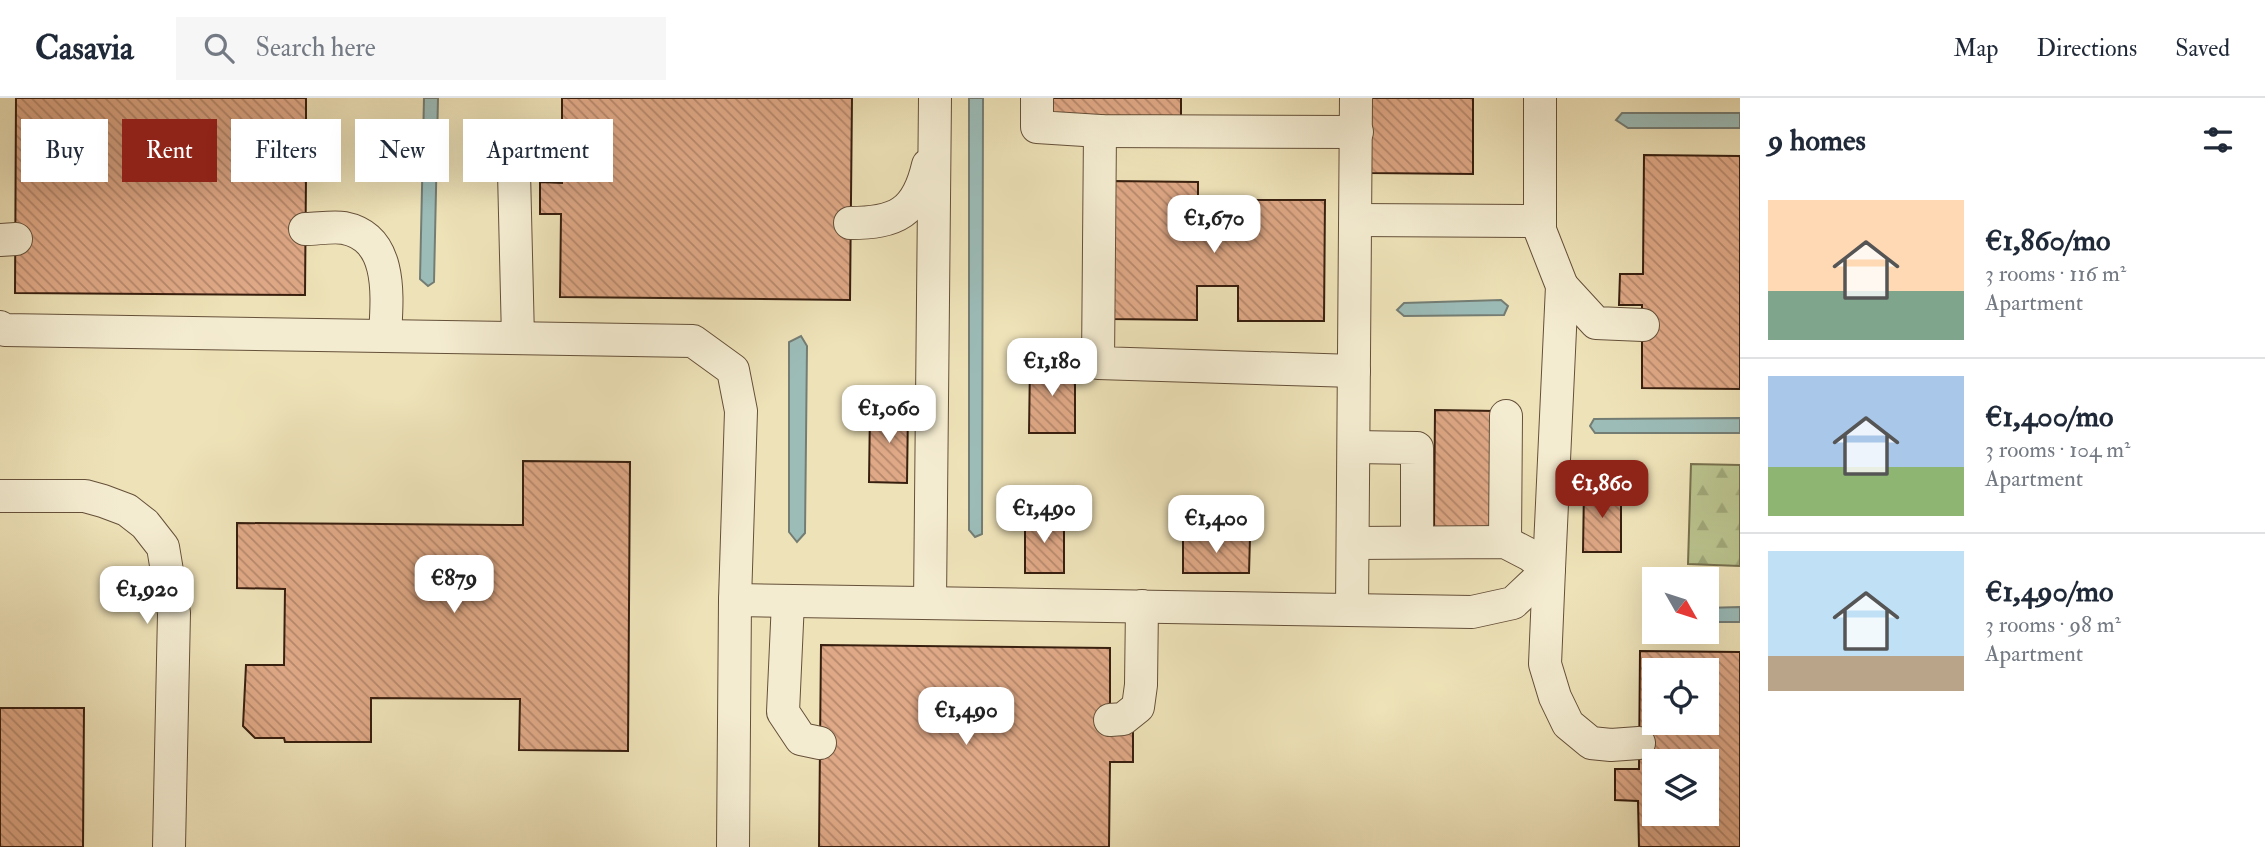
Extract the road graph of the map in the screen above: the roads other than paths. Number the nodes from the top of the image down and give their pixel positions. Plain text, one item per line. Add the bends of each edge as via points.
1 (935, 98) edge
2 (1037, 98) edge
3 (1356, 98) edge
4 (1540, 98) edge
5 (1100, 131) junction
6 (1357, 132) junction
7 (934, 138) junction
8 (514, 182) edge
9 (1357, 220) junction
10 (1540, 221) junction
11 (850, 223) dead end
12 (305, 229) dead end
13 (1562, 286) junction
14 (1643, 325) dead end
15 (0, 327) edge
16 (385, 336) junction
17 (517, 338) junction
18 (1354, 370) junction
19 (1506, 416) dead end
20 (1354, 447) junction
21 (0, 496) edge
22 (1418, 541) junction
23 (1505, 542) junction
24 (1353, 543) junction
25 (1549, 569) junction
26 (736, 600) junction
27 (788, 601) junction
28 (930, 603) junction
29 (1142, 606) junction
30 (1352, 610) junction
31 (1110, 720) dead end
32 (820, 743) dead end
33 (1639, 743) dead end
34 (169, 847) edge
35 (733, 847) edge

1 - 7 street
2 - 5 street via 1037,127
3 - 6 street
4 - 10 street
5 - 6 street
5 - 18 street via 1098,363
6 - 9 street
7 - 11 street via 924,183 907,210 878,223
7 - 28 street
8 - 17 street
9 - 10 street
9 - 18 street
10 - 13 street
12 - 16 street via 343,228 364,236 381,256 387,290
13 - 14 street via 1596,323
13 - 25 street
15 - 16 street
16 - 17 street
17 - 26 street via 693,341 733,370 741,411
18 - 20 street
19 - 23 street
20 - 22 street via 1417,448
20 - 24 street
21 - 34 street via 103,500 145,524 163,547 174,614
22 - 23 street
22 - 24 street
23 - 25 street
24 - 30 street
25 - 30 street via 1513,603 1472,612
25 - 33 street via 1545,664 1567,724 1591,743
26 - 27 street
26 - 35 street
27 - 28 street
27 - 32 street via 783,712 801,739
28 - 29 street
29 - 30 street
29 - 31 street via 1138,707 1123,719

